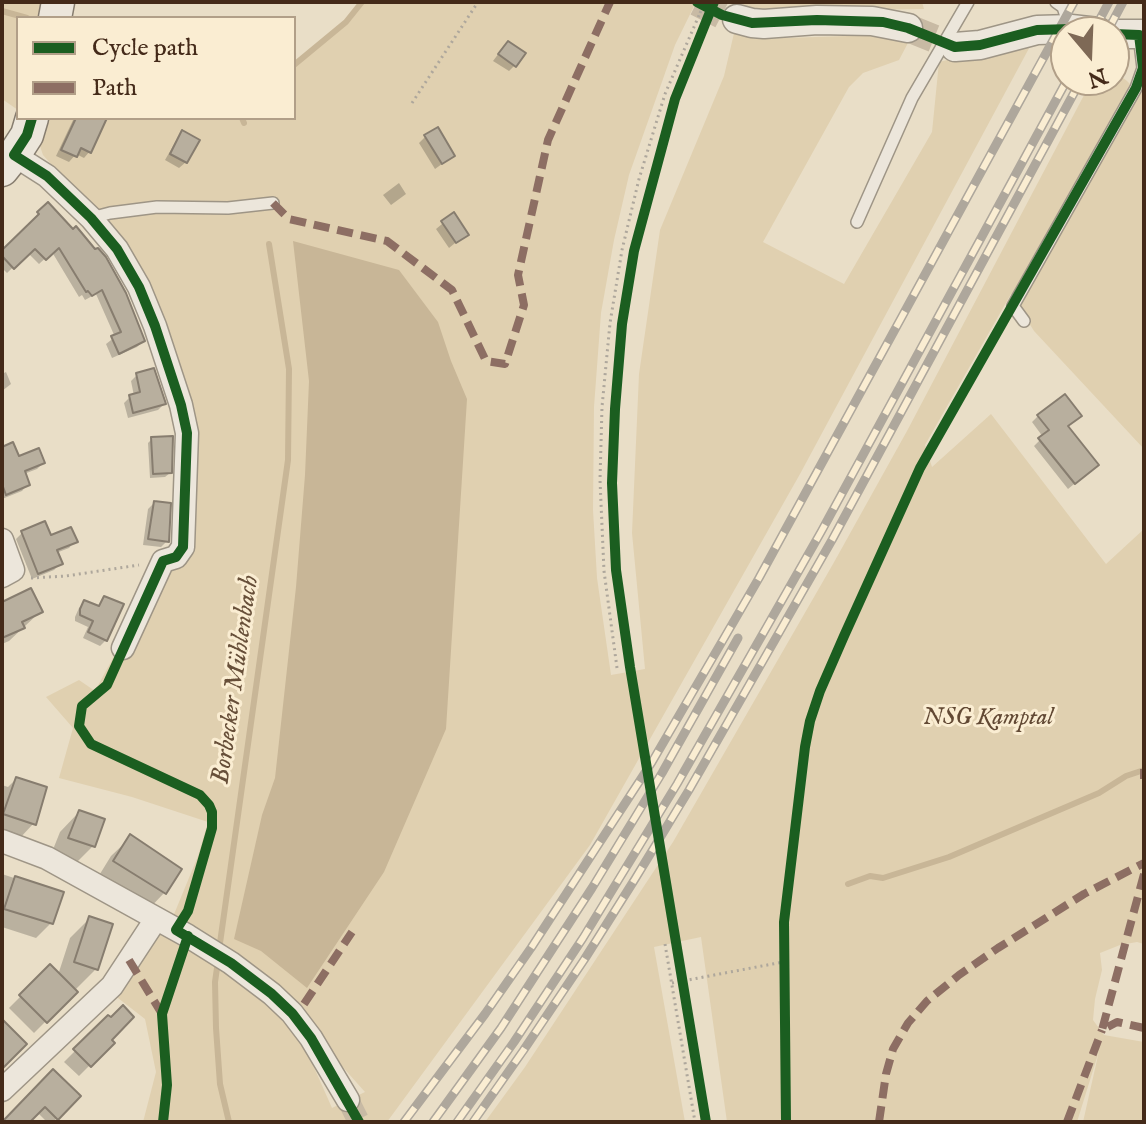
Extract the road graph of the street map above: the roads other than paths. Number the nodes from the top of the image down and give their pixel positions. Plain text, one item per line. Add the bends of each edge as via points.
1 (968, 2) edge
2 (1056, 2) edge
3 (1071, 16) edge
4 (737, 19) tunnel mouth
5 (908, 28) tunnel mouth
6 (1050, 30) edge
7 (1132, 34) edge
8 (955, 47) tunnel mouth
9 (31, 120) edge
10 (8, 162) edge
11 (273, 203) dead end
12 (91, 218) junction
13 (857, 222) dead end
14 (1024, 321) dead end
15 (2, 540) edge
16 (8, 573) edge
17 (123, 648) dead end
18 (2, 841) edge
19 (156, 919) junction
20 (2, 1090) edge
21 (348, 1100) tunnel mouth

1 - 13 lane via 912,98
2 - 3 lane
4 - 5 street via 764,24 872,21
6 - 8 street
7 - 14 lane via 1143,68 1136,88 1013,306
9 - 10 main road
10 - 12 street via 47,176
11 - 12 lane via 157,207
12 - 17 street via 139,287 187,433 183,547 176,557 163,561
15 - 16 street
18 - 19 street via 47,858
19 - 20 street via 112,986
19 - 21 street via 272,994 311,1038

